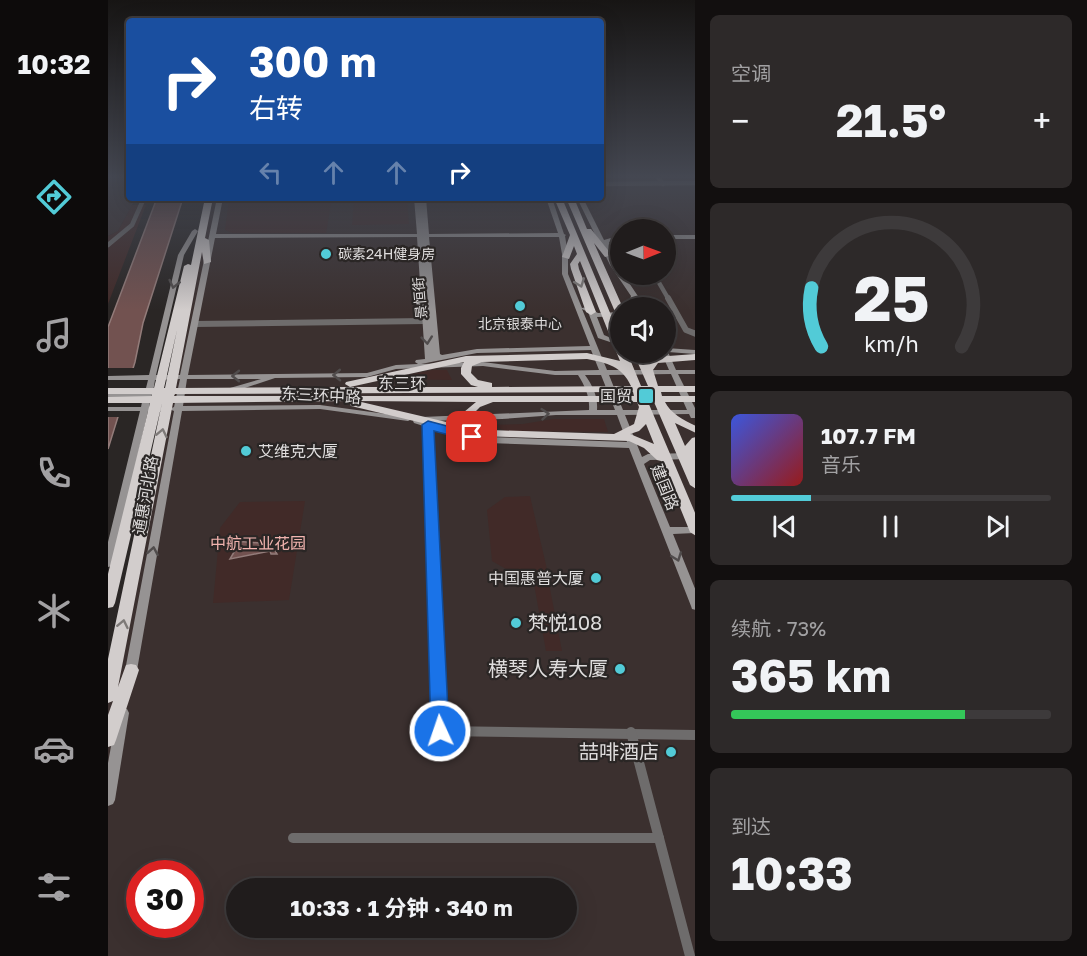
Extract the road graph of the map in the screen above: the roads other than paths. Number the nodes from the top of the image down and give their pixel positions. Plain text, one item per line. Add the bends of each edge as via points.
1 (134, 221) edge
2 (201, 221) edge
3 (203, 221) edge
4 (216, 221) edge
5 (421, 221) edge
6 (423, 221) edge
7 (558, 221) edge
8 (567, 221) edge
9 (580, 221) joint
10 (591, 221) edge
11 (200, 230) junction
12 (423, 234) junction
13 (563, 234) junction
14 (597, 234) junction
15 (610, 235) edge
16 (676, 235) edge
17 (695, 235) edge
18 (213, 236) junction
19 (573, 236) junction
20 (108, 245) edge
21 (195, 250) junction
22 (608, 255) junction
23 (566, 257) junction
24 (582, 259) junction
25 (610, 259) edge
26 (207, 262) junction
27 (628, 285) edge
28 (660, 285) edge
29 (635, 295) edge
30 (613, 297) edge
31 (575, 301) junction
32 (591, 312) junction
33 (610, 314) edge
34 (425, 321) junction
35 (610, 321) edge
36 (195, 324) junction
37 (695, 334) edge
38 (610, 340) edge
39 (610, 347) edge
40 (676, 351) edge
41 (590, 352) junction
42 (695, 352) edge
43 (676, 355) edge
44 (679, 356) junction
45 (695, 357) edge
46 (441, 358) junction
47 (483, 358) junction
48 (429, 360) junction
49 (626, 363) edge
50 (642, 363) edge
51 (670, 363) edge
52 (396, 367) junction
53 (674, 372) junction
54 (695, 372) edge
55 (580, 373) junction
56 (603, 373) junction
57 (152, 376) junction
58 (184, 376) junction
59 (276, 376) junction
60 (108, 378) edge
61 (631, 378) junction
62 (649, 379) junction
63 (522, 389) junction
64 (695, 389) edge
65 (108, 393) edge
66 (182, 393) junction
67 (320, 393) junction
68 (149, 394) junction
69 (508, 398) junction
70 (695, 399) edge
71 (108, 400) edge
72 (643, 407) junction
73 (660, 407) junction
74 (179, 408) junction
75 (108, 409) edge
76 (146, 409) junction
77 (593, 413) junction
78 (618, 413) junction
79 (695, 414) edge
80 (409, 419) junction
81 (428, 425) junction
82 (695, 430) edge
83 (497, 435) junction
84 (613, 436) junction
85 (695, 441) edge
86 (632, 445) junction
87 (695, 456) edge
88 (665, 460) junction
89 (639, 464) junction
90 (694, 482) edge
91 (695, 529) edge
92 (667, 531) junction
93 (695, 531) edge
94 (108, 563) edge
95 (108, 603) edge
96 (695, 603) edge
97 (131, 670) junction
98 (109, 689) edge
99 (631, 732) junction
100 (695, 735) edge
101 (108, 740) edge
102 (108, 800) edge
103 (293, 838) dead end
104 (659, 838) junction
105 (690, 956) edge

1 - 20 street
2 - 11 highway, 通惠河北路
3 - 11 highway, 通惠河北路
4 - 18 street, 通惠河北路
5 - 12 street, 景恒街
6 - 12 street, 景恒街
7 - 13 street, 建国路
8 - 19 highway
9 - 22 highway
9 - 30 highway
10 - 14 street
11 - 21 highway, 通惠河北路
11 - 26 highway
11 -> 57 street, 通惠河北路 via 181,255
12 - 13 street
12 - 18 street
12 - 34 street, 景恒街
12 - 46 street, 景恒街 via 436,355
13 - 23 street, 建国路
14 - 15 street
14 - 22 street
16 - 17 street
18 - 26 street, 通惠河北路
19 - 23 highway
19 - 24 highway
21 - 95 highway, 通惠河北路
98 -> 21 highway, 通惠河北路
22 - 25 street
23 - 31 street, 建国路 via 565,274
24 -> 32 highway via 574,264
24 - 35 highway
26 - 36 street, 通惠河北路
27 - 29 street
28 - 37 street via 686,330
31 - 32 street
31 - 41 street, 建国路
32 - 33 street
32 - 38 street via 601,336
34 - 36 street
34 -> 48 street, 景恒街
36 - 58 street, 通惠河北路
39 - 41 highway
40 - 42 street
41 - 46 street via 477,351
41 - 47 highway
41 - 56 street, 建国路
41 - 61 highway via 618,363
43 - 44 highway
44 - 45 highway
44 - 62 highway via 655,360 648,370
46 - 48 street
47 - 63 highway via 465,367 469,379
47 - 67 highway
48 - 52 street
49 - 61 highway
50 - 62 highway
51 - 53 street
52 - 55 street, 东三环中路 via 483,364
52 -> 59 street, 东三环中路 via 368,375
53 - 54 street, 东三环中路
53 - 56 street, 东三环中路
53 - 79 street
55 - 56 street, 东三环中路
55 - 77 street via 595,406
56 - 78 street, 建国路
57 - 58 street, 东三环中路
57 - 60 street, 东三环中路
57 - 68 street, 通惠河北路
59 -> 58 street, 东三环中路
58 - 66 street, 通惠河北路
59 - 66 street via 226,391
61 - 72 highway
62 - 73 highway
63 - 64 highway, 东三环
63 - 67 highway, 东三环
65 - 67 highway, 东三环
65 - 68 street
66 - 68 street
66 - 74 street, 通惠河北路
67 - 69 highway, 东三环
67 - 71 highway, 东三环
67 - 83 highway
68 - 76 street, 通惠河北路
69 - 70 highway, 东三环
69 - 83 highway via 485,402 469,412 474,425
72 - 84 highway via 640,425
72 - 88 highway
73 - 82 highway
73 - 90 highway
74 - 76 street, 东三环中路
74 - 80 street, 东三环中路 via 320,407
97 -> 74 street, 通惠河北路
75 - 76 street, 东三环中路
76 - 94 street, 通惠河北路
77 - 78 street, 东三环中路
80 -> 77 street, 东三环中路
78 - 79 street, 东三环中路
78 - 86 street, 建国路
80 - 81 street
81 - 86 street via 487,440
81 - 99 street via 440,731
83 - 84 highway
84 - 88 highway via 638,440
85 - 90 highway via 689,448
86 - 89 street, 建国路
87 - 89 street via 648,457
88 - 91 highway
89 - 92 street, 建国路
92 - 93 street
92 -> 96 street, 建国路
97 - 101 highway
97 - 102 street, 通惠河北路
99 - 100 street
99 - 104 street
103 - 104 street
104 - 105 street

